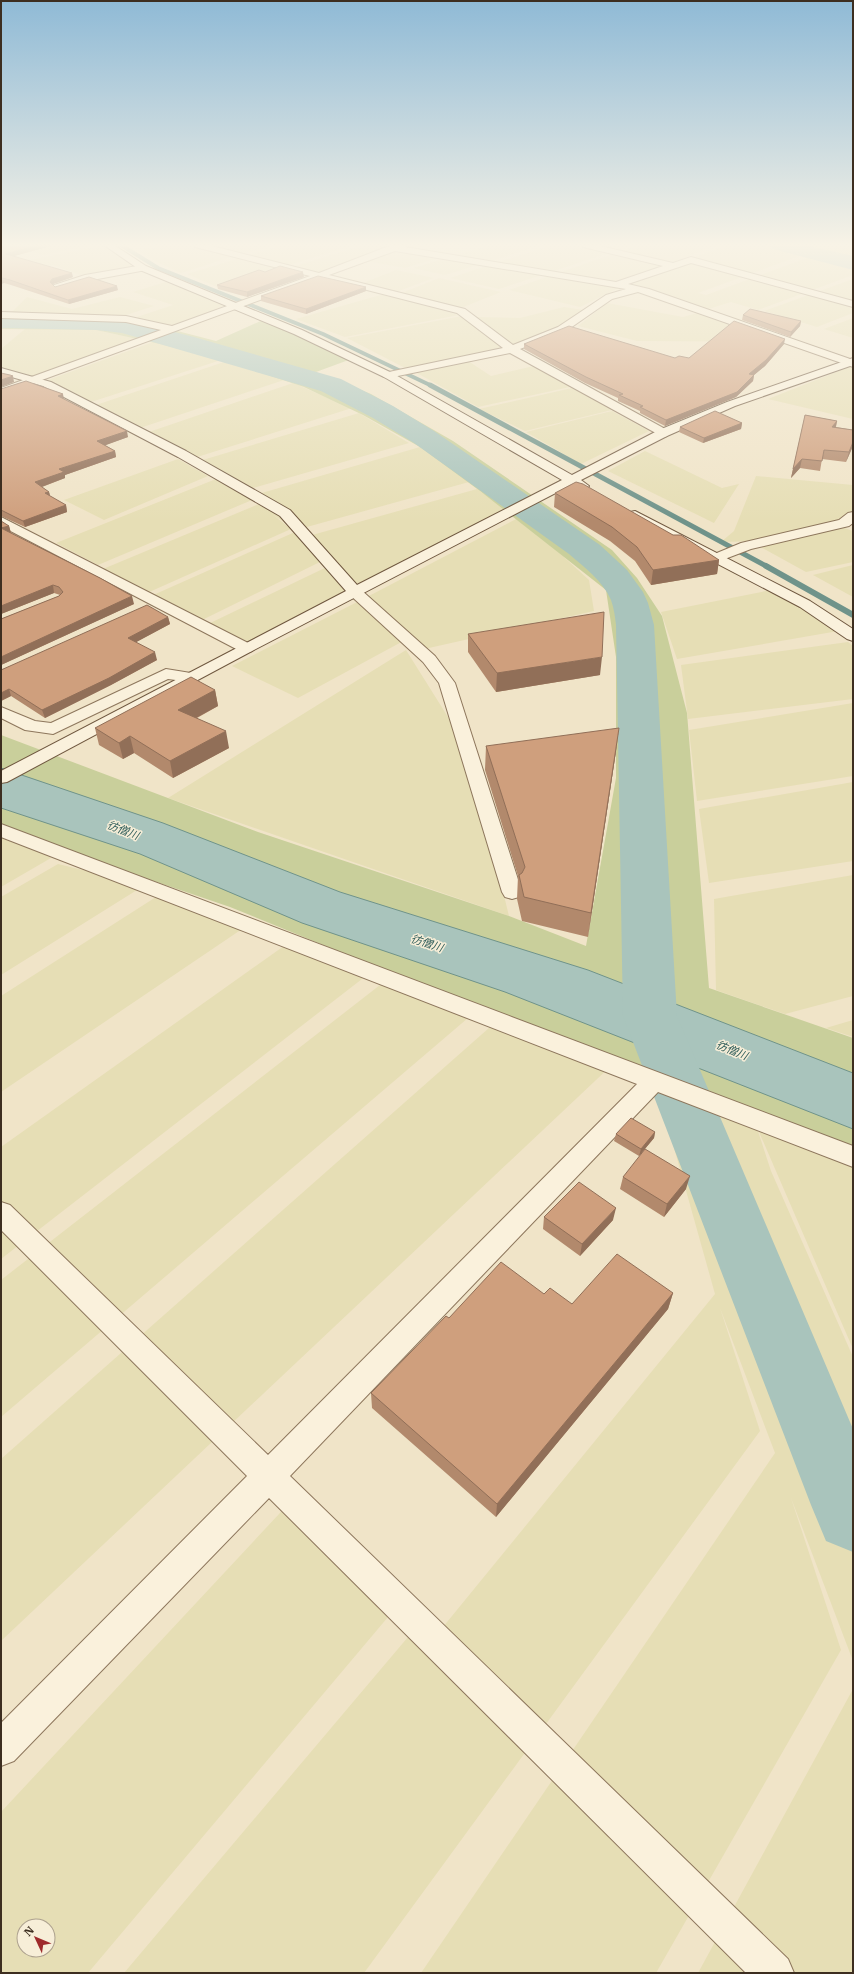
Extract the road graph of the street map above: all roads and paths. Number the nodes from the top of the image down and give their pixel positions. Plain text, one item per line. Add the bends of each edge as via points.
1 (149, 337) edge
2 (309, 337) edge
3 (497, 337) edge
4 (541, 337) edge
5 (777, 337) edge
6 (512, 348) junction
7 (851, 363) edge
8 (1, 370) edge
9 (388, 375) junction
10 (36, 379) junction
11 (1, 392) edge
12 (663, 433) junction
13 (572, 481) junction
14 (592, 491) edge
15 (624, 509) edge
16 (1, 521) edge
17 (850, 522) edge
18 (718, 558) junction
19 (355, 592) junction
20 (853, 636) edge
21 (246, 648) junction
22 (191, 678) junction
23 (1, 712) edge
24 (1, 778) edge
25 (1, 830) edge
26 (512, 892) dead end
27 (655, 1080) junction
28 (853, 1157) edge
29 (1, 1213) edge
30 (269, 1476) junction
31 (1, 1748) edge
32 (774, 1973) edge

1 - 10 street
2 - 9 street
3 - 6 street
4 - 6 street
5 - 7 street
6 - 9 street
6 - 12 street
7 - 12 street via 731,404
8 - 10 street
9 - 13 street
10 - 11 street
10 - 19 street via 175,450 285,513
12 - 13 street
13 - 14 street
13 - 19 street
15 - 18 street
16 - 21 street via 148,604
17 - 18 street via 746,546
18 - 20 street via 805,604
19 - 21 street
19 - 26 street via 429,659 447,683
21 - 22 street
22 - 23 street via 166,674 53,729 31,726
22 - 24 street
25 - 27 street
27 - 28 street
27 - 30 street
29 - 30 street
30 - 31 street
30 - 32 street

